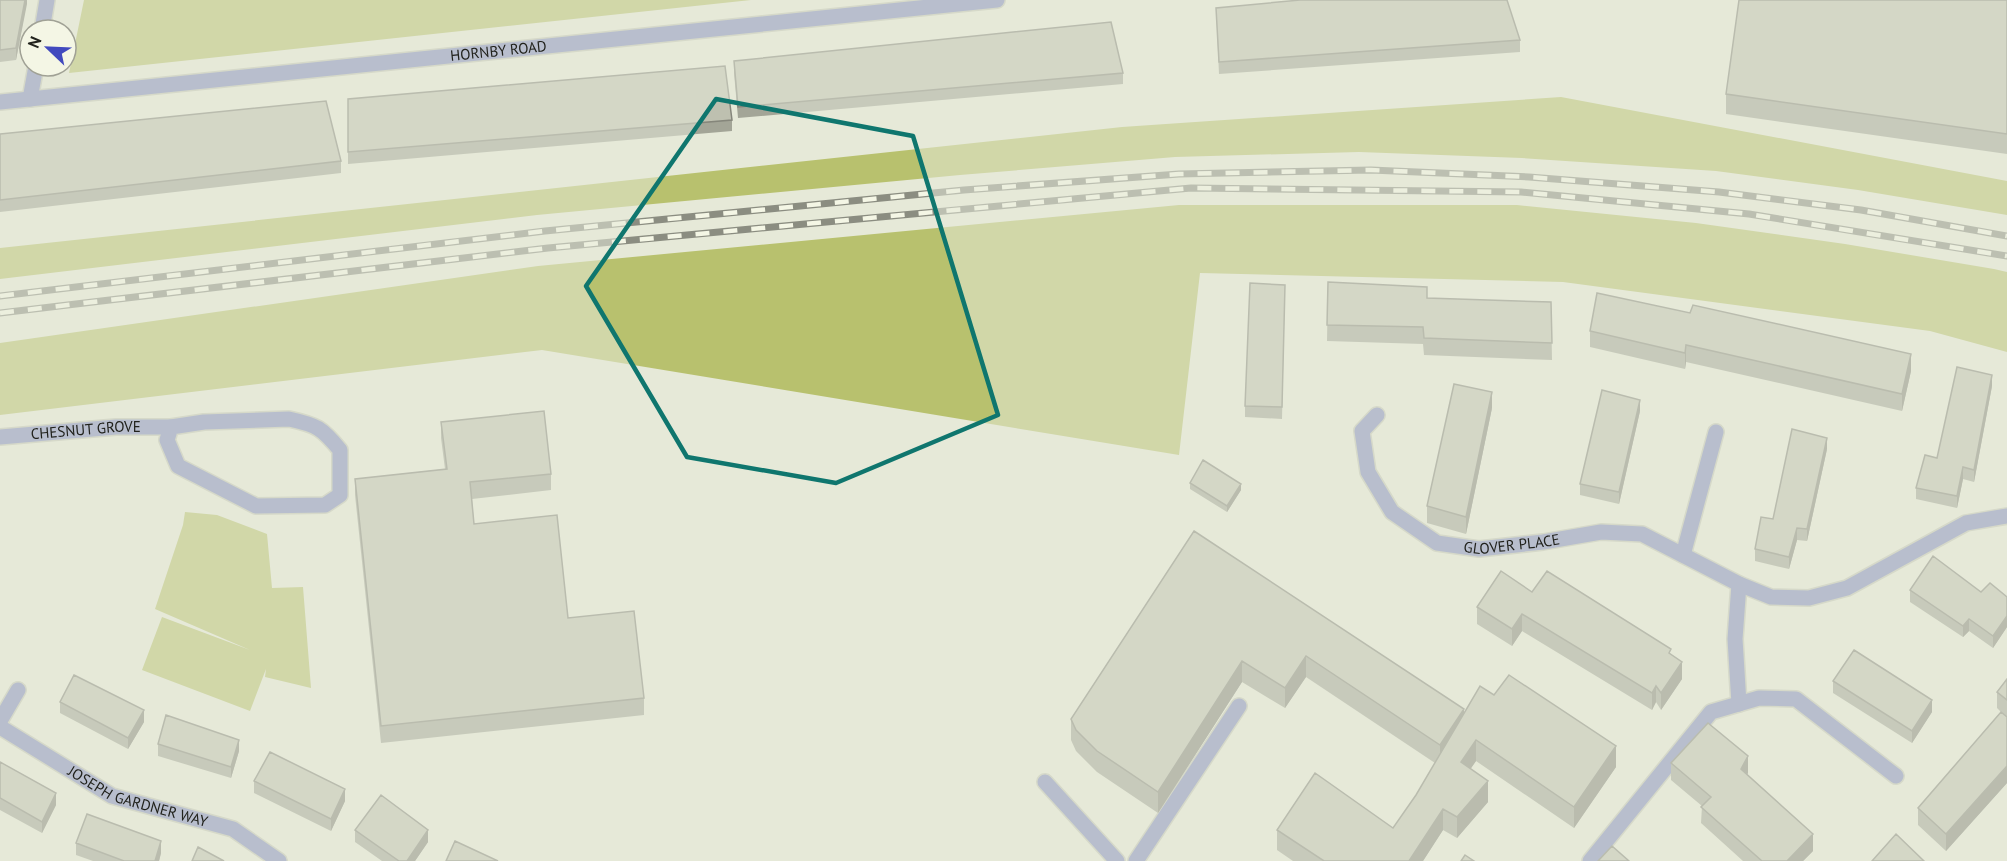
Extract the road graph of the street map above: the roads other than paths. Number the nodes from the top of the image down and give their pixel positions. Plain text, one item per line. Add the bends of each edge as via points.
1 (47, 0) edge
2 (997, 0) edge
3 (44, 18) edge
4 (34, 78) edge
5 (30, 99) junction
6 (0, 102) edge
7 (1377, 415) dead end
8 (171, 427) junction
9 (1716, 432) dead end
10 (0, 437) edge
11 (2007, 516) edge
12 (1683, 555) junction
13 (1739, 584) junction
14 (18, 690) dead end
15 (1739, 704) junction
16 (1239, 706) dead end
17 (0, 721) edge
18 (0, 727) edge
19 (1896, 776) dead end
20 (1045, 782) dead end
21 (279, 861) edge
22 (1117, 861) edge
23 (1136, 861) edge
24 (1590, 861) edge

1 - 3 street
2 - 5 street, HORNBY ROAD
4 - 5 street
5 - 6 street, HORNBY ROAD
7 - 12 street, GLOVER PLACE via 1362,431 1368,471 1392,512 1437,543 1479,549 1601,532 1642,534
8 - 8 street, CHESNUT GROVE via 289,419 313,424 340,450 340,495 325,505 256,506 178,466 167,440
8 - 10 street, CHESNUT GROVE via 116,427
9 - 12 street
11 - 13 street, GLOVER PLACE via 1966,523 1847,588 1809,598 1771,597
12 - 13 street, GLOVER PLACE
13 - 15 street via 1735,639
14 - 17 street
15 - 19 street via 1758,698 1796,699
15 - 24 street via 1711,712
16 - 23 street
18 - 21 street, JOSEPH GARDNER WAY via 112,796 233,829
20 - 22 street

